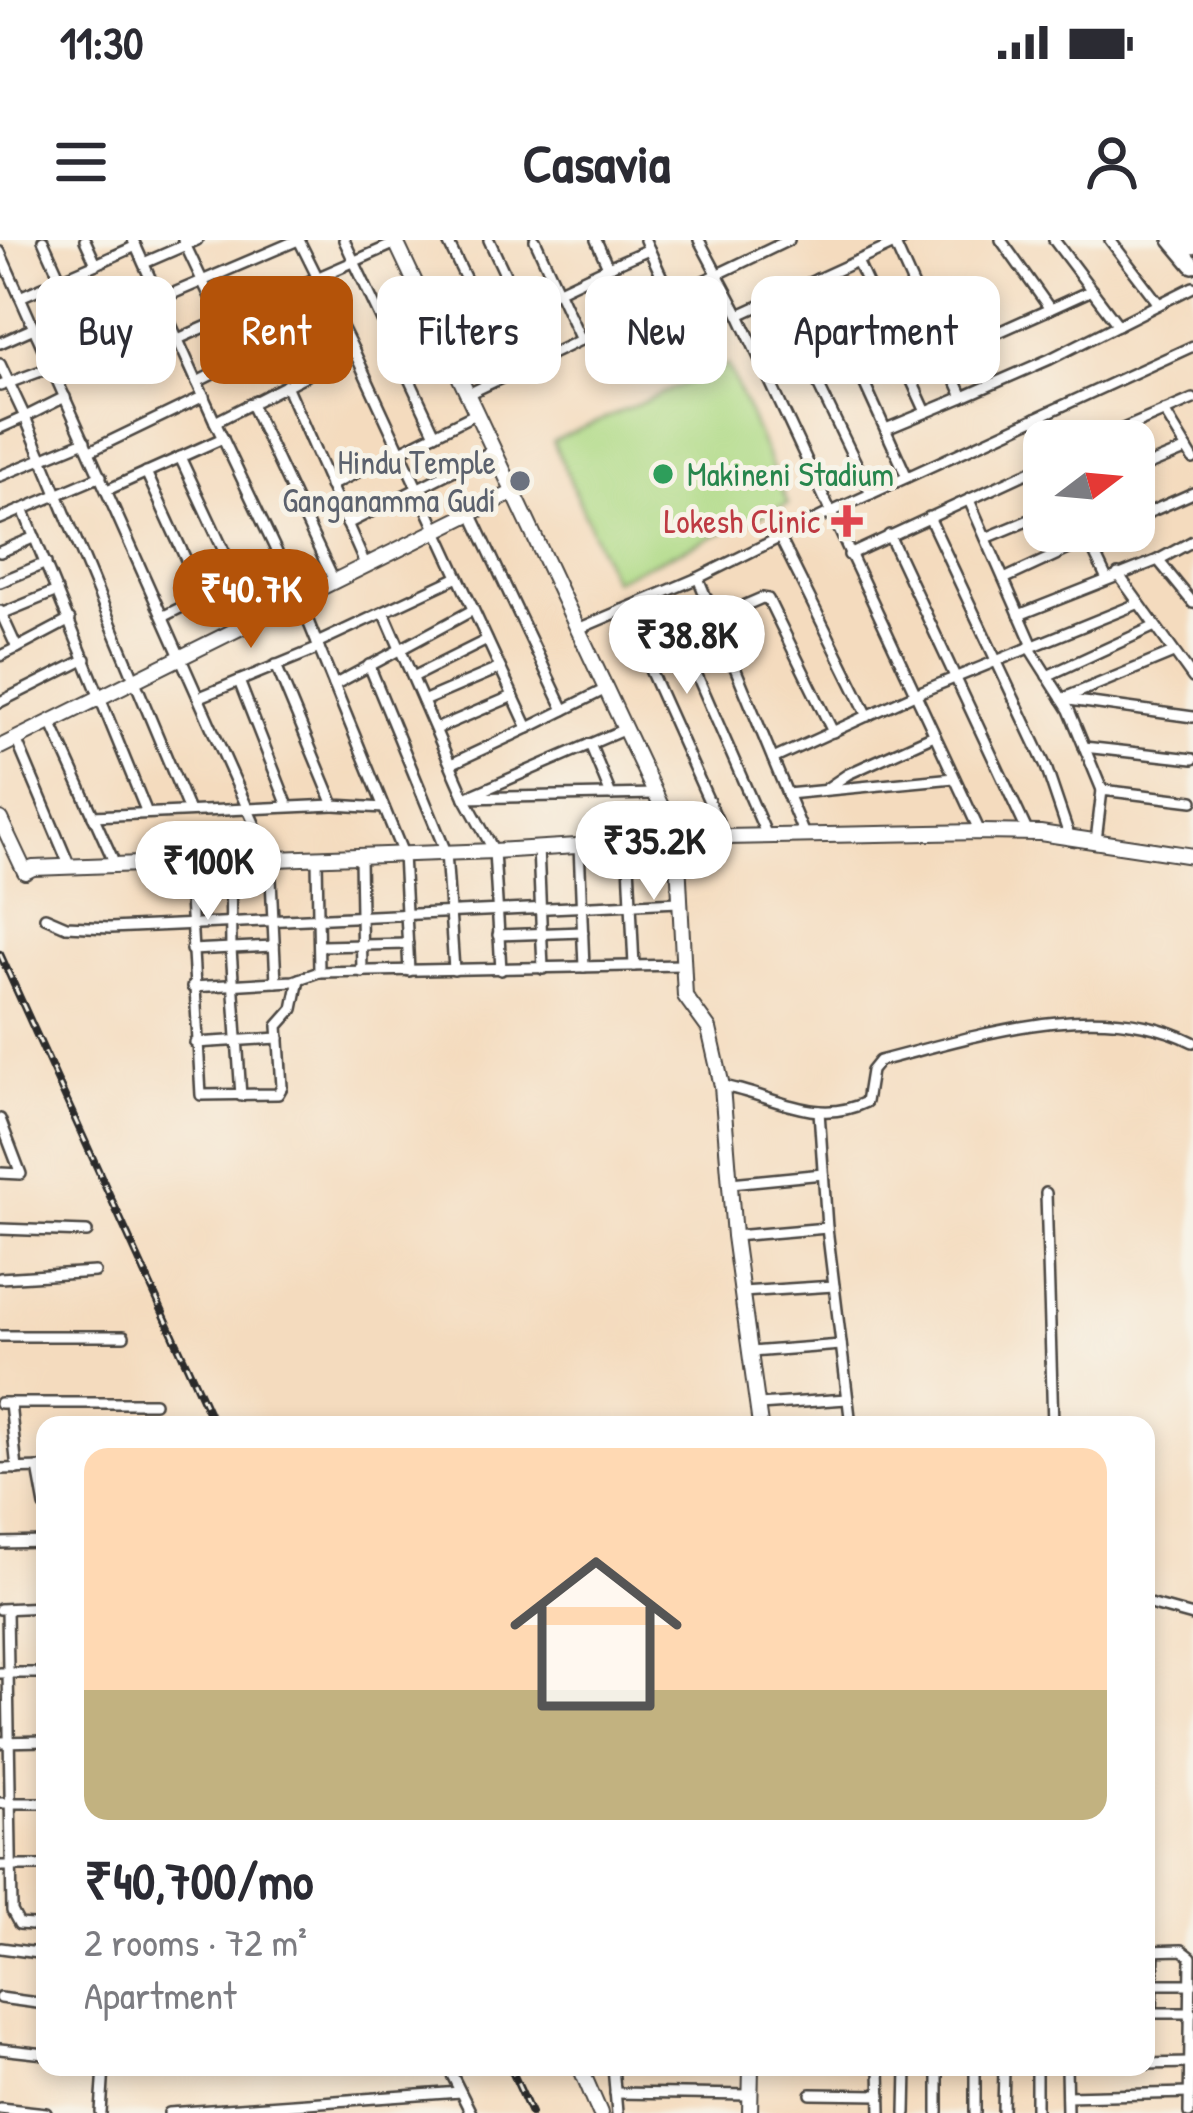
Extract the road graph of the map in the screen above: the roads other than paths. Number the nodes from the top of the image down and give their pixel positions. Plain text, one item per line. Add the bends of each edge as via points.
1 (43, 240) edge
2 (85, 240) edge
3 (197, 240) edge
4 (298, 240) edge
5 (344, 240) edge
6 (447, 240) edge
7 (489, 240) edge
8 (535, 240) edge
9 (596, 240) edge
10 (700, 240) edge
11 (789, 240) edge
12 (1000, 240) edge
13 (1054, 240) edge
14 (1110, 240) edge
15 (1172, 240) edge
16 (396, 241) edge
17 (897, 241) edge
18 (135, 243) edge
19 (184, 243) edge
20 (647, 244) edge
21 (0, 252) edge
22 (857, 260) junction
23 (354, 262) junction
24 (143, 263) junction
25 (96, 264) junction
26 (1193, 266) edge
27 (608, 267) junction
28 (716, 275) junction
29 (59, 276) edge
30 (70, 276) edge
31 (149, 276) edge
32 (200, 276) edge
33 (212, 276) edge
34 (316, 276) edge
35 (322, 276) edge
36 (464, 276) edge
37 (506, 276) edge
38 (551, 276) edge
39 (661, 276) edge
40 (823, 276) edge
41 (911, 276) edge
42 (561, 287) edge
43 (1193, 287) edge
44 (36, 290) edge
45 (1092, 290) junction
46 (20, 297) junction
47 (561, 298) edge
48 (1159, 304) junction
49 (751, 309) edge
50 (1049, 310) junction
51 (739, 315) junction
52 (1118, 325) junction
53 (200, 329) edge
54 (1000, 331) edge
55 (36, 332) joint
56 (176, 335) edge
57 (585, 338) edge
58 (178, 339) junction
59 (581, 340) junction
60 (0, 343) edge
61 (1193, 346) edge
62 (561, 350) edge
63 (354, 351) joint
64 (0, 364) edge
65 (36, 373) edge
66 (200, 381) edge
67 (197, 382) junction
68 (4, 384) edge
69 (59, 384) edge
70 (488, 384) edge
71 (818, 384) edge
72 (865, 384) edge
73 (957, 384) edge
74 (286, 385) junction
75 (468, 394) junction
76 (204, 396) junction
77 (65, 397) junction
78 (963, 397) junction
79 (1193, 399) edge
80 (251, 404) junction
81 (1164, 411) junction
82 (926, 412) junction
83 (477, 413) junction
84 (25, 417) junction
85 (1036, 418) joint
86 (1143, 420) edge
87 (215, 422) junction
88 (0, 428) edge
89 (886, 429) junction
90 (435, 434) junction
91 (223, 438) junction
92 (87, 446) junction
93 (494, 450) junction
94 (400, 452) junction
95 (1190, 454) edge
96 (180, 457) junction
97 (42, 458) junction
98 (1155, 465) edge
99 (146, 472) junction
100 (1023, 474) edge
101 (0, 476) edge
102 (101, 476) junction
103 (908, 477) junction
104 (330, 486) junction
105 (417, 489) junction
106 (107, 490) junction
107 (514, 492) junction
108 (1193, 493) edge
109 (57, 494) junction
110 (871, 494) junction
111 (969, 500) junction
112 (23, 509) junction
113 (1155, 510) edge
114 (471, 513) junction
115 (829, 513) junction
116 (929, 517) junction
117 (0, 519) edge
118 (1023, 523) edge
119 (347, 524) junction
120 (436, 530) junction
121 (889, 535) junction
122 (35, 537) junction
123 (780, 538) junction
124 (986, 538) junction
125 (1193, 541) edge
126 (0, 552) edge
127 (1055, 552) edge
128 (1097, 552) edge
129 (849, 555) junction
130 (280, 558) junction
131 (1158, 560) junction
132 (46, 563) junction
133 (365, 564) junction
134 (458, 577) junction
135 (1112, 577) junction
136 (698, 578) junction
137 (237, 579) junction
138 (1004, 580) junction
139 (334, 581) junction
140 (0, 582) edge
141 (58, 591) junction
142 (1191, 596) edge
143 (202, 597) junction
144 (299, 598) junction
145 (1137, 604) junction
146 (473, 610) junction
147 (622, 610) junction
148 (384, 612) junction
149 (1, 613) edge
150 (1019, 615) junction
151 (164, 616) junction
152 (714, 618) junction
153 (70, 620) junction
154 (1153, 627) junction
155 (578, 629) junction
156 (679, 634) junction
157 (487, 640) junction
158 (318, 645) junction
159 (1031, 646) junction
160 (17, 648) junction
161 (400, 648) junction
162 (641, 650) junction
163 (1173, 652) junction
164 (0, 656) edge
165 (182, 656) junction
166 (86, 659) junction
167 (995, 661) junction
168 (276, 665) junction
169 (369, 665) junction
170 (500, 668) junction
171 (1047, 676) junction
172 (413, 677) junction
173 (955, 678) junction
174 (1193, 678) edge
175 (135, 680) junction
176 (239, 680) junction
177 (334, 685) junction
178 (606, 689) junction
179 (915, 694) junction
180 (513, 696) junction
181 (101, 697) junction
182 (200, 697) junction
183 (1062, 699) junction
184 (423, 701) junction
185 (0, 702) edge
186 (564, 710) junction
187 (868, 716) junction
188 (1193, 717) edge
189 (51, 722) junction
190 (527, 728) junction
191 (436, 729) junction
192 (625, 729) junction
193 (832, 732) junction
194 (934, 735) junction
195 (16, 739) junction
196 (590, 744) junction
197 (0, 747) edge
198 (1084, 747) junction
199 (1193, 759) edge
200 (773, 760) junction
201 (451, 764) junction
202 (954, 778) junction
203 (1102, 790) junction
204 (823, 791) junction
205 (656, 794) junction
206 (787, 794) junction
207 (610, 795) junction
208 (465, 798) junction
209 (1193, 800) edge
210 (288, 806) junction
211 (334, 806) junction
212 (248, 808) junction
213 (384, 808) junction
214 (189, 811) junction
215 (147, 813) junction
216 (93, 816) junction
217 (0, 819) edge
218 (980, 832) junction
219 (1028, 833) junction
220 (725, 837) junction
221 (805, 837) junction
222 (768, 838) junction
223 (1070, 838) junction
224 (677, 840) junction
225 (1096, 841) junction
226 (628, 842) junction
227 (579, 845) junction
228 (538, 847) junction
229 (494, 851) junction
230 (446, 852) junction
231 (403, 854) junction
232 (1193, 856) edge
233 (360, 857) junction
234 (270, 859) junction
235 (317, 859) junction
236 (230, 860) junction
237 (188, 862) junction
238 (116, 866) junction
239 (70, 868) junction
240 (679, 902) junction
241 (631, 903) junction
242 (581, 906) junction
243 (540, 907) junction
244 (496, 912) junction
245 (451, 913) junction
246 (408, 916) junction
247 (44, 917) dead end
248 (361, 918) junction
249 (320, 920) junction
250 (272, 921) junction
251 (231, 922) junction
252 (190, 925) junction
253 (583, 932) junction
254 (541, 933) junction
255 (498, 934) junction
256 (362, 944) junction
257 (408, 944) junction
258 (274, 946) junction
259 (321, 946) junction
260 (231, 949) junction
261 (191, 950) junction
262 (682, 965) junction
263 (634, 966) junction
264 (584, 968) junction
265 (543, 969) junction
266 (454, 970) junction
267 (501, 970) junction
268 (409, 971) junction
269 (319, 972) junction
270 (362, 972) junction
271 (299, 980) junction
272 (276, 982) junction
273 (234, 984) junction
274 (192, 987) junction
275 (279, 1038) junction
276 (237, 1041) junction
277 (1193, 1042) edge
278 (195, 1043) junction
279 (722, 1086) junction
280 (241, 1096) junction
281 (819, 1111) junction
282 (0, 1119) edge
283 (0, 1174) edge
284 (823, 1174) junction
285 (730, 1183) junction
286 (1046, 1193) dead end
287 (827, 1228) junction
288 (0, 1229) edge
289 (87, 1232) dead end
290 (734, 1236) junction
291 (95, 1271) dead end
292 (0, 1278) edge
293 (834, 1286) junction
294 (742, 1292) junction
295 (0, 1336) edge
296 (124, 1336) dead end
297 (841, 1345) junction
298 (751, 1352) junction
299 (847, 1399) junction
300 (5, 1403) edge
301 (154, 1403) dead end
302 (758, 1405) junction
303 (759, 1416) edge
304 (850, 1416) edge
305 (1053, 1416) edge
306 (17, 1468) junction
307 (36, 1468) edge
308 (0, 1469) edge
309 (36, 1542) edge
310 (0, 1543) edge
311 (1155, 1605) edge
312 (36, 1607) edge
313 (3, 1609) edge
314 (1193, 1616) edge
315 (4, 1673) edge
316 (36, 1673) edge
317 (36, 1741) edge
318 (4, 1742) edge
319 (5, 1803) edge
320 (36, 1803) edge
321 (5, 1866) edge
322 (36, 1866) edge
323 (36, 1926) edge
324 (1, 1948) edge
325 (1155, 1951) edge
326 (36, 1953) edge
327 (1192, 1969) edge
328 (1155, 1984) edge
329 (1192, 1984) edge
330 (0, 1998) edge
331 (36, 2003) edge
332 (1155, 2013) edge
333 (1191, 2013) edge
334 (0, 2050) edge
335 (36, 2053) edge
336 (1189, 2063) junction
337 (1155, 2064) edge
338 (103, 2076) edge
339 (452, 2076) edge
340 (584, 2076) edge
341 (614, 2076) edge
342 (751, 2076) edge
343 (880, 2076) edge
344 (907, 2076) edge
345 (938, 2076) edge
346 (975, 2076) edge
347 (1004, 2076) edge
348 (1036, 2076) edge
349 (1066, 2076) edge
350 (460, 2092) junction
351 (615, 2093) junction
352 (1190, 2093) junction
353 (811, 2094) dead end
354 (751, 2095) junction
355 (881, 2095) junction
356 (1066, 2096) junction
357 (0, 2108) edge
358 (46, 2113) edge
359 (101, 2113) edge
360 (169, 2113) edge
361 (471, 2113) edge
362 (601, 2113) edge
363 (617, 2113) edge
364 (750, 2113) edge
365 (881, 2113) edge
366 (906, 2113) edge
367 (938, 2113) edge
368 (975, 2113) edge
369 (1004, 2113) edge
370 (1036, 2113) edge
371 (1067, 2113) edge
372 (1189, 2113) edge

1 - 29 street
2 - 25 street
3 - 19 street
4 - 33 street
4 - 34 street
5 - 23 street
6 - 36 street
7 - 37 street
8 - 38 street
9 - 27 street
10 - 28 street
11 - 28 street
12 - 50 street
13 - 45 street
14 - 48 street
15 - 26 main road
16 - 23 street
16 - 75 street
17 - 22 street
17 - 41 street
18 - 24 street
18 - 25 street
19 - 24 street
19 - 32 street
20 - 27 street
20 - 39 street
21 - 46 street
22 - 40 street
22 - 82 street
23 - 35 street
23 - 90 street
24 - 31 street
25 - 30 street
27 - 42 street
28 - 51 street
43 - 48 street
44 - 46 street
45 - 50 street
45 - 52 street
46 - 55 street
47 - 59 street
48 - 52 street
49 - 51 street
50 - 54 street
51 - 115 street
52 - 78 street
53 - 58 street
55 - 60 street
56 - 58 street
57 - 59 street
58 - 67 street
59 - 62 street
61 - 85 street
63 - 74 street
63 - 94 street
64 - 68 street
65 - 68 street
66 - 67 street
67 - 76 street
68 - 84 street
69 - 77 street
70 - 75 street
71 - 110 street
72 - 89 street
73 - 78 street
74 - 80 street
74 - 104 street
75 - 83 street
76 - 87 street
76 - 92 street
77 - 84 street
77 - 92 street
78 - 82 street
79 - 81 street
80 - 87 street
80 - 139 street
81 - 86 street
81 - 95 street
82 - 89 street
83 - 90 street
83 - 93 street
84 - 88 street
84 - 97 street
85 - 103 street
87 - 91 street
89 - 103 street
90 - 94 street
91 - 96 street
91 - 130 street
92 - 97 street
92 - 102 street
93 - 105 street
93 - 107 street
94 - 104 street
94 - 105 street
95 - 98 street
96 - 99 street
96 - 137 street
97 - 101 street
97 - 109 street
99 - 106 street
99 - 143 street
100 - 111 street
102 - 106 street
102 - 109 street
103 - 110 street
104 - 119 street
105 - 119 street
105 - 120 street
106 - 151 street
107 - 114 street
107 - 155 street
108 - 113 street
109 - 112 street
109 - 175 street
110 - 115 street
111 - 116 street
111 - 124 street
112 - 117 street
112 - 122 street
114 - 120 street
114 - 186 street
115 - 123 street
115 - 129 street
116 - 121 street
116 - 167 street
118 - 124 street
119 - 133 street
120 - 133 street
120 - 134 street
121 - 129 street
121 - 173 street
122 - 126 street
122 - 132 street
123 - 136 street
123 - 187 street
124 - 138 street
125 - 131 street
127 - 138 street
128 - 135 street
129 - 179 street
130 - 137 street
130 - 144 street
131 - 135 street
131 - 142 street
132 - 140 street
132 - 141 street
133 - 139 street
134 - 146 street
134 - 148 street
135 - 145 street
135 - 150 street
136 - 147 street
136 - 152 street
137 - 143 street
138 - 150 street
139 - 144 street
141 - 149 street
141 - 153 street
143 - 151 street
144 - 158 street
144 - 165 street
145 - 154 street
145 - 159 street
146 - 157 street
146 - 161 street
147 - 155 street
147 - 162 street
148 - 158 street
148 - 161 street
149 - 160 street
150 - 159 street
151 - 165 street
152 - 156 street
152 - 193 street via 768,599
152 - 200 street
153 - 160 street
153 - 166 street
154 - 163 street
154 - 171 street
155 - 178 street
156 - 162 street
156 - 222 street
157 - 170 street
157 - 172 street
158 - 168 street
158 - 177 street
159 - 167 street
159 - 171 street
160 - 164 street
161 - 169 street
161 - 172 street
162 - 220 street
163 - 174 street
163 - 183 street
165 - 175 street
165 - 182 street
166 - 181 street
166 - 185 street
167 - 173 street
167 - 223 street
168 - 176 street
168 - 211 street
169 - 177 street
169 - 230 street
170 - 180 street
170 - 184 street
171 - 183 street
172 - 184 street
173 - 179 street
173 - 219 street
175 - 181 street
175 - 214 street
176 - 182 street
176 - 210 street
177 - 213 street
178 - 186 street
178 - 192 street
179 - 187 street
179 - 194 street
180 - 190 street
180 - 191 street
181 - 189 street
181 - 215 street
182 - 212 street
183 - 188 street
183 - 198 street
184 - 191 street
186 - 190 street
187 - 193 street
189 - 195 street
189 - 216 street
190 - 201 street
191 - 201 street
192 - 196 street
192 - 205 street
193 - 200 street
194 - 202 street
194 - 204 street
195 - 197 street
195 - 239 street
196 - 207 street
196 - 208 street
198 - 199 street
198 - 203 street
200 - 206 street
201 - 208 street
202 - 204 street
202 - 218 street
203 - 209 street
203 - 225 street
204 - 206 street
205 - 207 street
205 - 224 street
206 - 221 street
207 - 208 street
208 - 229 street
210 - 211 street
210 - 212 street
211 - 213 street
212 - 214 street
212 - 234 street
213 - 231 street
214 - 215 street
215 - 216 street
216 - 238 street
217 - 239 street via 25,872
218 - 219 street
218 - 221 street
219 - 223 street
220 - 222 street
220 - 224 street
221 - 222 street
223 - 225 street
224 - 226 street
224 - 240 street
225 - 232 street
226 - 227 street
226 - 241 street
227 - 228 street
227 - 242 street
228 - 229 street
228 - 243 street
229 - 230 street
229 - 244 street
230 - 231 street
230 - 245 street
231 - 233 street
231 - 246 street
233 - 235 street
233 - 248 street
234 - 235 street
234 - 236 street
234 - 250 street
235 - 249 street
236 - 237 street
236 - 251 street
237 - 238 street
237 - 252 street
238 - 239 street
240 - 241 street
240 - 262 street
241 - 242 street
241 - 263 street
242 - 243 street
242 - 253 street
243 - 244 street
243 - 254 street
244 - 245 street
244 - 255 street
245 - 246 street
245 - 266 street
246 - 248 street
246 - 257 street
247 - 252 street via 73,927
248 - 249 street
248 - 256 street
249 - 250 street
249 - 259 street
250 - 251 street
250 - 258 street
251 - 252 street
251 - 260 street
252 - 261 street
253 - 254 street
253 - 264 street
254 - 255 street
254 - 265 street
255 - 267 street
256 - 257 street
256 - 259 street
256 - 270 street
257 - 268 street
258 - 260 street
258 - 272 street
259 - 269 street
260 - 261 street
260 - 273 street
261 - 274 street
262 - 263 street
262 - 279 street via 685,996 709,1029
263 - 264 street
264 - 265 street
265 - 267 street
266 - 267 street
266 - 268 street
268 - 270 street
269 - 270 street
269 - 271 street
271 - 272 street
271 - 275 street
272 - 273 street
273 - 274 street
273 - 276 street
274 - 278 street
275 - 276 street
275 - 280 street via 280,1091
276 - 278 street
276 - 280 street
277 - 281 street via 1070,1020 984,1031 879,1061 866,1102
278 - 280 street via 201,1095
279 - 281 street
279 - 285 street
281 - 284 street
282 - 283 street via 21,1174
284 - 285 street
284 - 287 street
285 - 290 street
286 - 305 street
287 - 290 street
287 - 293 street
288 - 289 street
290 - 294 street
291 - 292 street
293 - 294 street
293 - 297 street
294 - 298 street
295 - 296 street
297 - 298 street
297 - 299 street
298 - 302 street
299 - 302 street
299 - 304 street
300 - 301 street
300 - 306 street
302 - 303 street
306 - 307 street
306 - 308 street
309 - 310 street
311 - 314 street
312 - 313 street
313 - 315 street
315 - 316 street
315 - 318 street
317 - 318 street
318 - 319 street
319 - 320 street
319 - 321 street
321 - 322 street
321 - 323 street via 14,1920
324 - 326 street
325 - 327 street via 1187,1951
327 - 329 street
328 - 329 street
329 - 333 street
330 - 331 street
332 - 333 street
333 - 336 street
334 - 335 street
336 - 337 street
336 - 352 street
338 - 359 street
339 - 350 street
340 - 362 street
341 - 351 street
342 - 354 street
343 - 355 street
344 - 366 street
345 - 367 street
346 - 368 street
347 - 369 street
348 - 370 street
349 - 356 street
350 - 360 street
350 - 361 street
351 - 354 street
351 - 363 street
352 - 356 street
352 - 372 street
353 - 355 street
354 - 364 street
355 - 365 street
356 - 371 street
357 - 358 street

